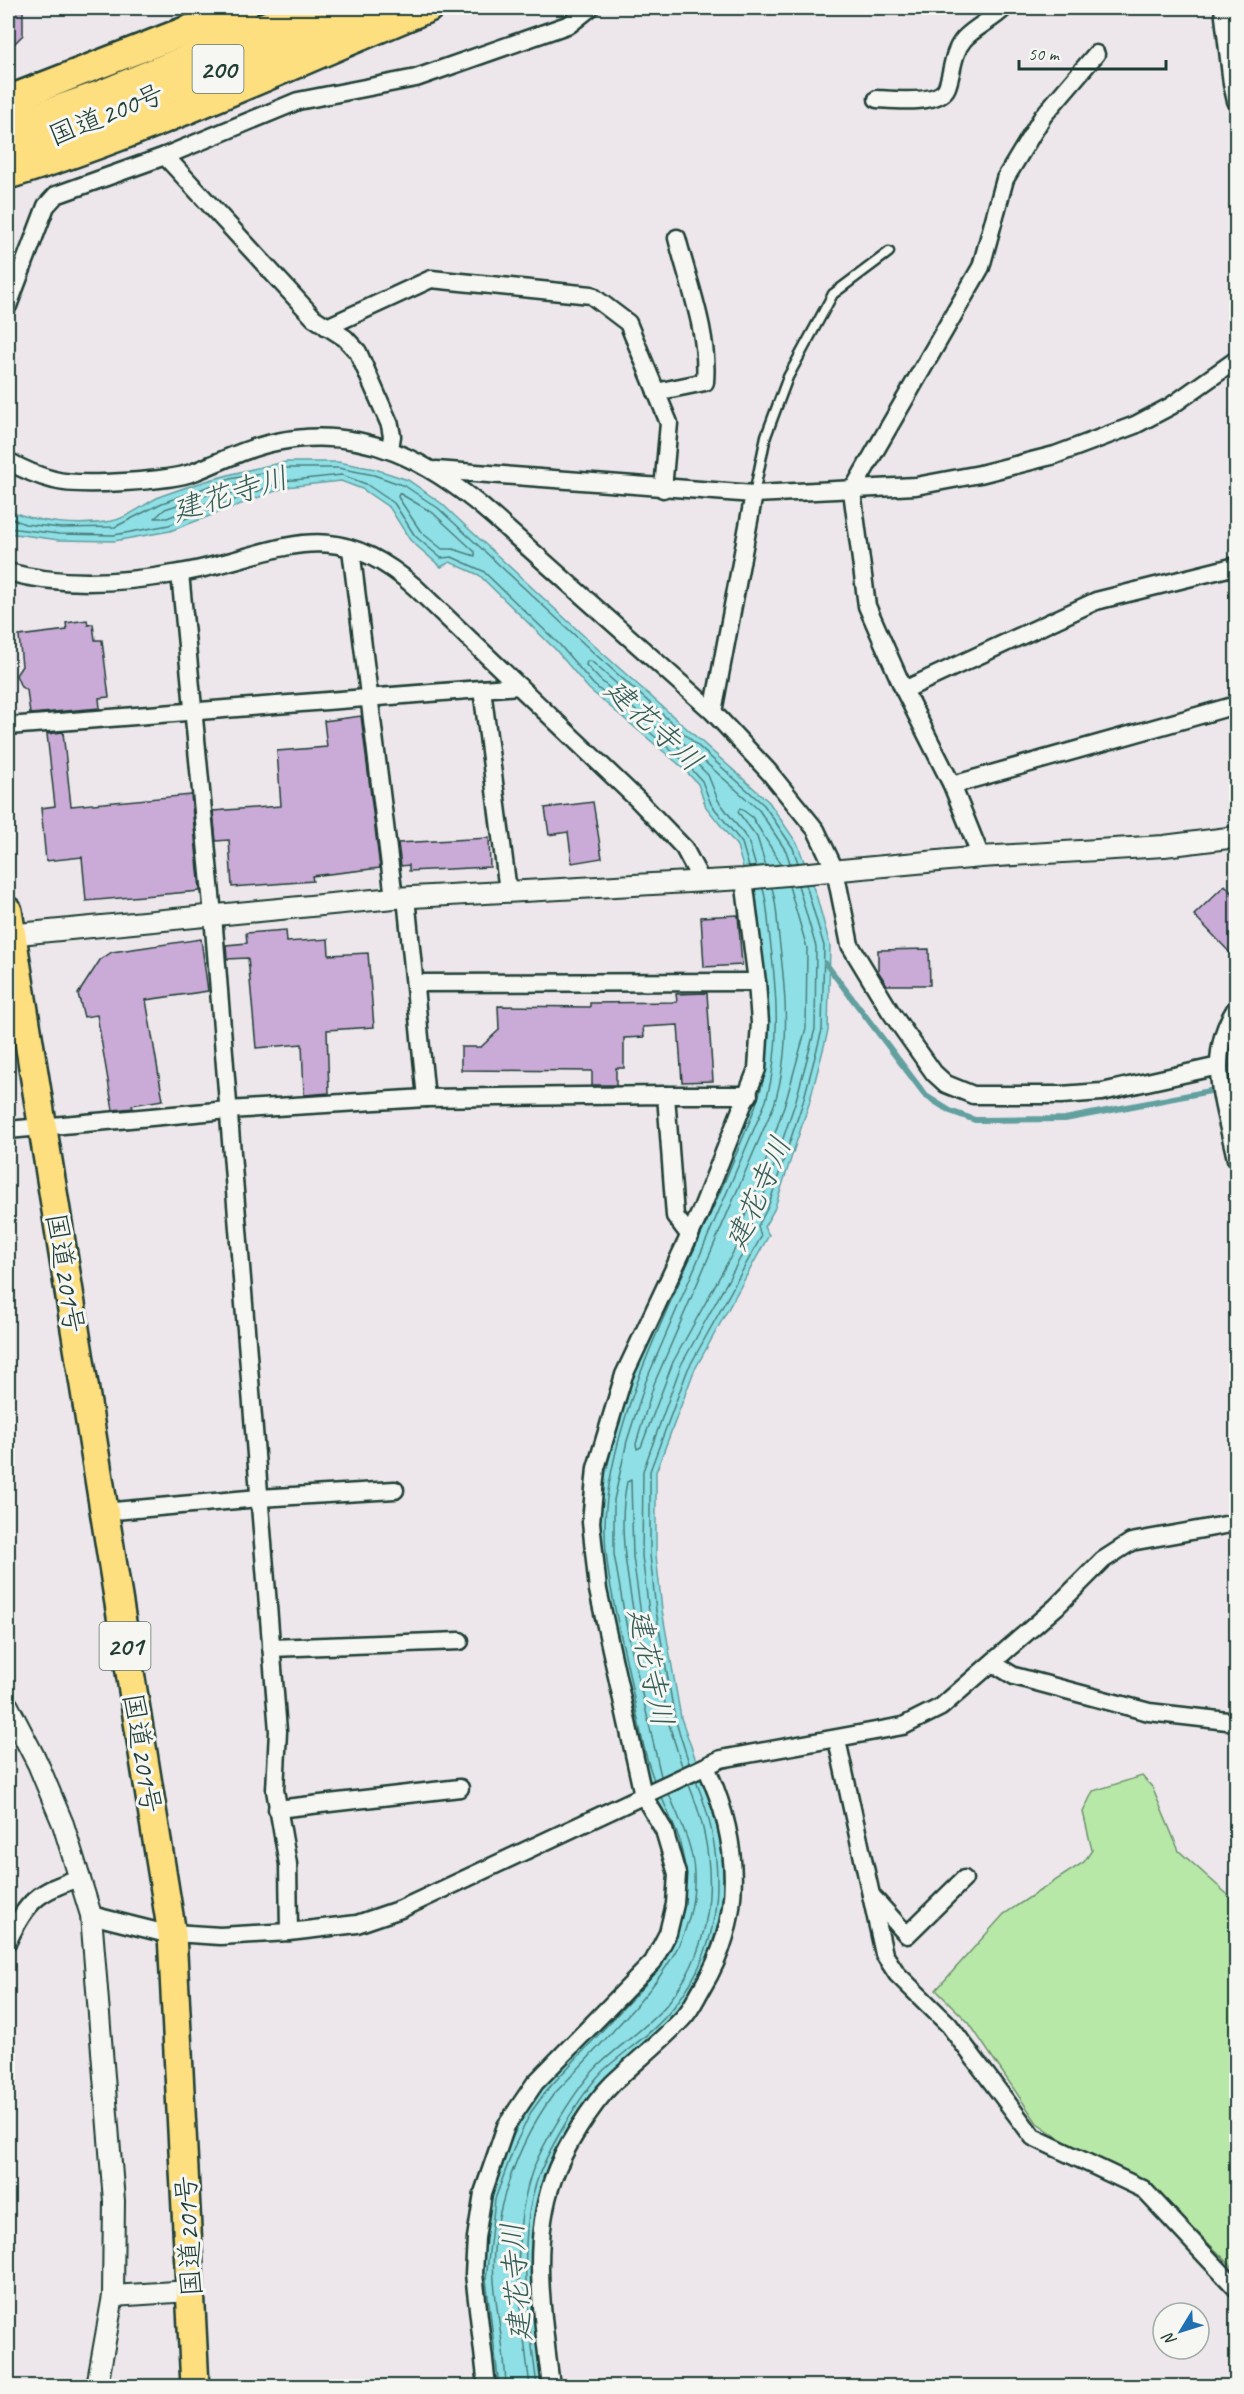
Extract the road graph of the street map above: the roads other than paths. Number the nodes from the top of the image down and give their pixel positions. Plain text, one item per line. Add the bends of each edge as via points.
1 (244, 8) edge
2 (309, 8) edge
3 (371, 8) edge
4 (429, 8) edge
5 (590, 8) edge
6 (1004, 8) edge
7 (1223, 8) edge
8 (1096, 54) dead end
9 (878, 99) dead end
10 (8, 100) edge
11 (1236, 101) edge
12 (59, 120) junction
13 (8, 127) edge
14 (8, 153) edge
15 (165, 156) junction
16 (8, 175) edge
17 (677, 238) dead end
18 (889, 252) dead end
19 (8, 306) edge
20 (327, 327) junction
21 (1236, 360) edge
22 (656, 392) junction
23 (390, 449) junction
24 (8, 461) edge
25 (435, 470) junction
26 (663, 489) junction
27 (852, 491) junction
28 (754, 494) junction
29 (351, 549) junction
30 (1236, 566) edge
31 (8, 572) edge
32 (180, 573) junction
33 (519, 686) junction
34 (482, 689) junction
35 (904, 690) junction
36 (370, 698) junction
37 (1236, 705) edge
38 (193, 711) junction
39 (713, 712) junction
40 (8, 726) edge
41 (952, 785) junction
42 (1236, 837) edge
43 (981, 857) junction
44 (829, 871) junction
45 (744, 879) junction
46 (701, 880) junction
47 (508, 891) junction
48 (400, 897) junction
49 (213, 915) junction
50 (9, 927) edge
51 (757, 982) junction
52 (415, 983) junction
53 (1236, 1008) edge
54 (1219, 1065) junction
55 (666, 1095) junction
56 (749, 1095) junction
57 (426, 1098) junction
58 (1231, 1107) edge
59 (228, 1110) junction
60 (44, 1127) junction
61 (8, 1130) edge
62 (1236, 1159) edge
63 (690, 1236) junction
64 (395, 1490) dead end
65 (259, 1498) junction
66 (103, 1512) junction
67 (1236, 1523) edge
68 (460, 1641) dead end
69 (271, 1648) junction
70 (994, 1664) junction
71 (8, 1706) edge
72 (1236, 1722) edge
73 (837, 1740) junction
74 (704, 1768) junction
75 (460, 1788) dead end
76 (646, 1793) junction
77 (277, 1809) junction
78 (81, 1877) junction
79 (964, 1879) dead end
80 (870, 1894) junction
81 (91, 1915) junction
82 (289, 1932) junction
83 (172, 1934) junction
84 (8, 1941) edge
85 (1236, 2288) edge
86 (190, 2291) junction
87 (113, 2296) junction
88 (97, 2386) edge
89 (195, 2386) edge
90 (487, 2386) edge
91 (551, 2386) edge

1 - 10 highway
2 - 12 highway, 国道200号 / 200 via 102,94
3 - 12 highway, 国道200号 / 200
4 - 16 highway via 168,118 71,156
5 - 15 street via 570,24 537,36 416,78 298,101
6 - 9 street via 964,40 940,96 908,101
7 - 11 street
8 - 27 street via 1043,116 1005,179 981,267
12 - 13 highway, 国道200号 / 200
12 - 14 highway, 国道200号 / 200
15 - 19 street via 56,195 46,206
15 - 20 street via 314,318
17 - 22 street via 702,333 705,382
18 - 28 lane via 832,294 788,377 766,436
20 - 22 street via 432,279 591,295 628,323
20 - 23 street via 358,352 390,425
21 - 27 street via 1171,406 1135,425 1055,455 916,486
22 - 26 street via 669,423
23 - 24 street via 309,438 277,442 239,452 192,473 134,482 56,481
23 - 25 street
25 - 26 street
25 - 39 street via 463,489
26 - 28 street
27 - 28 street
27 - 35 street via 867,606
28 - 39 street
29 - 32 street via 302,542
29 - 33 street via 391,566
29 - 36 street
30 - 35 street via 1096,601
31 - 32 street via 37,580 108,581
32 - 38 street
33 - 34 street
33 - 46 street via 684,848
34 - 36 street
34 - 47 street
35 - 41 street
36 - 38 street
36 - 48 street
37 - 41 street
38 - 40 street
38 - 49 street
39 - 44 street via 816,830
41 - 43 street
42 - 43 street via 1164,846
43 - 44 street
44 - 45 street
44 - 54 street via 850,945 934,1073 958,1091 993,1095 1092,1093
45 - 46 street
45 - 51 street
46 - 47 street
47 - 48 street
48 - 49 street
48 - 52 street
49 - 50 street
49 - 59 street
50 - 60 highway, 国道201号 / 201
51 - 52 street
51 - 56 street via 758,1069
52 - 57 street
53 - 54 street via 1225,1026
54 - 58 street via 1218,1081
55 - 56 street
55 - 57 street
55 - 63 street via 675,1215
56 - 63 street
57 - 59 street
58 - 62 street
59 - 60 street
59 - 65 street
60 - 61 street
60 - 66 highway, 国道201号 / 201
63 - 76 street via 624,1375 596,1468 592,1511 598,1590
64 - 65 street
65 - 66 street
65 - 69 street
66 - 83 highway, 国道201号 / 201
67 - 70 street via 1131,1542 1103,1560
68 - 69 street
69 - 77 street via 278,1731
70 - 72 street via 1014,1676 1149,1712
70 - 73 street via 941,1707 903,1726
71 - 78 street via 38,1764
73 - 74 street via 793,1744 721,1759
73 - 80 street
74 - 76 street
74 - 91 street via 726,1820 734,1907 715,1968 685,2017 611,2085 577,2132 553,2179 540,2246 542,2311
75 - 77 street
76 - 82 street via 401,1909 357,1924
76 - 90 street via 664,1830 677,1874 668,1933 642,1976 561,2054 535,2083 506,2126 483,2193 476,2238 474,2274
77 - 82 street via 288,1864
78 - 81 street
78 - 84 street via 56,1886 27,1905
79 - 80 street via 907,1935
80 - 85 street via 884,1954 897,1974 949,2025 1033,2137 1143,2189
81 - 83 street
81 - 87 street via 114,2201
82 - 83 street
83 - 86 highway, 国道201号 / 201
86 - 87 street
86 - 89 highway, 国道201号 / 201
87 - 88 street

